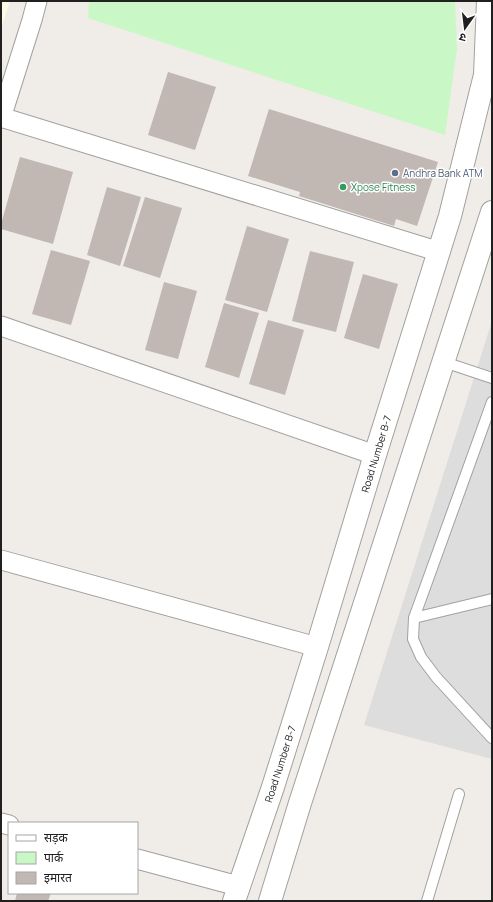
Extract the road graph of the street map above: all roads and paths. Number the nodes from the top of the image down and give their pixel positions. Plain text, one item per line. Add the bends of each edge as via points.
1 (37, 1) edge
2 (488, 1) edge
3 (1, 118) edge
4 (492, 212) edge
5 (440, 252) junction
6 (1, 326) edge
7 (444, 362) junction
8 (492, 378) edge
9 (492, 402) edge
10 (376, 455) junction
11 (1, 560) edge
12 (492, 599) edge
13 (414, 618) junction
14 (318, 647) junction
15 (492, 738) edge
16 (458, 794) dead end
17 (138, 859) edge
18 (236, 894) edge
19 (270, 901) edge
20 (427, 901) edge

1 - 3 street
2 - 5 street, Road Number B-7 via 485,75
3 - 5 street
4 - 7 street
5 - 10 street, Road Number B-7
6 - 10 street
7 - 8 lane
7 - 19 street
9 - 13 lane
10 - 14 street, Road Number B-7
11 - 14 street
12 - 13 lane
13 - 15 lane via 413,639 420,657
14 - 18 street, Road Number B-7
16 - 20 lane
17 - 18 street

